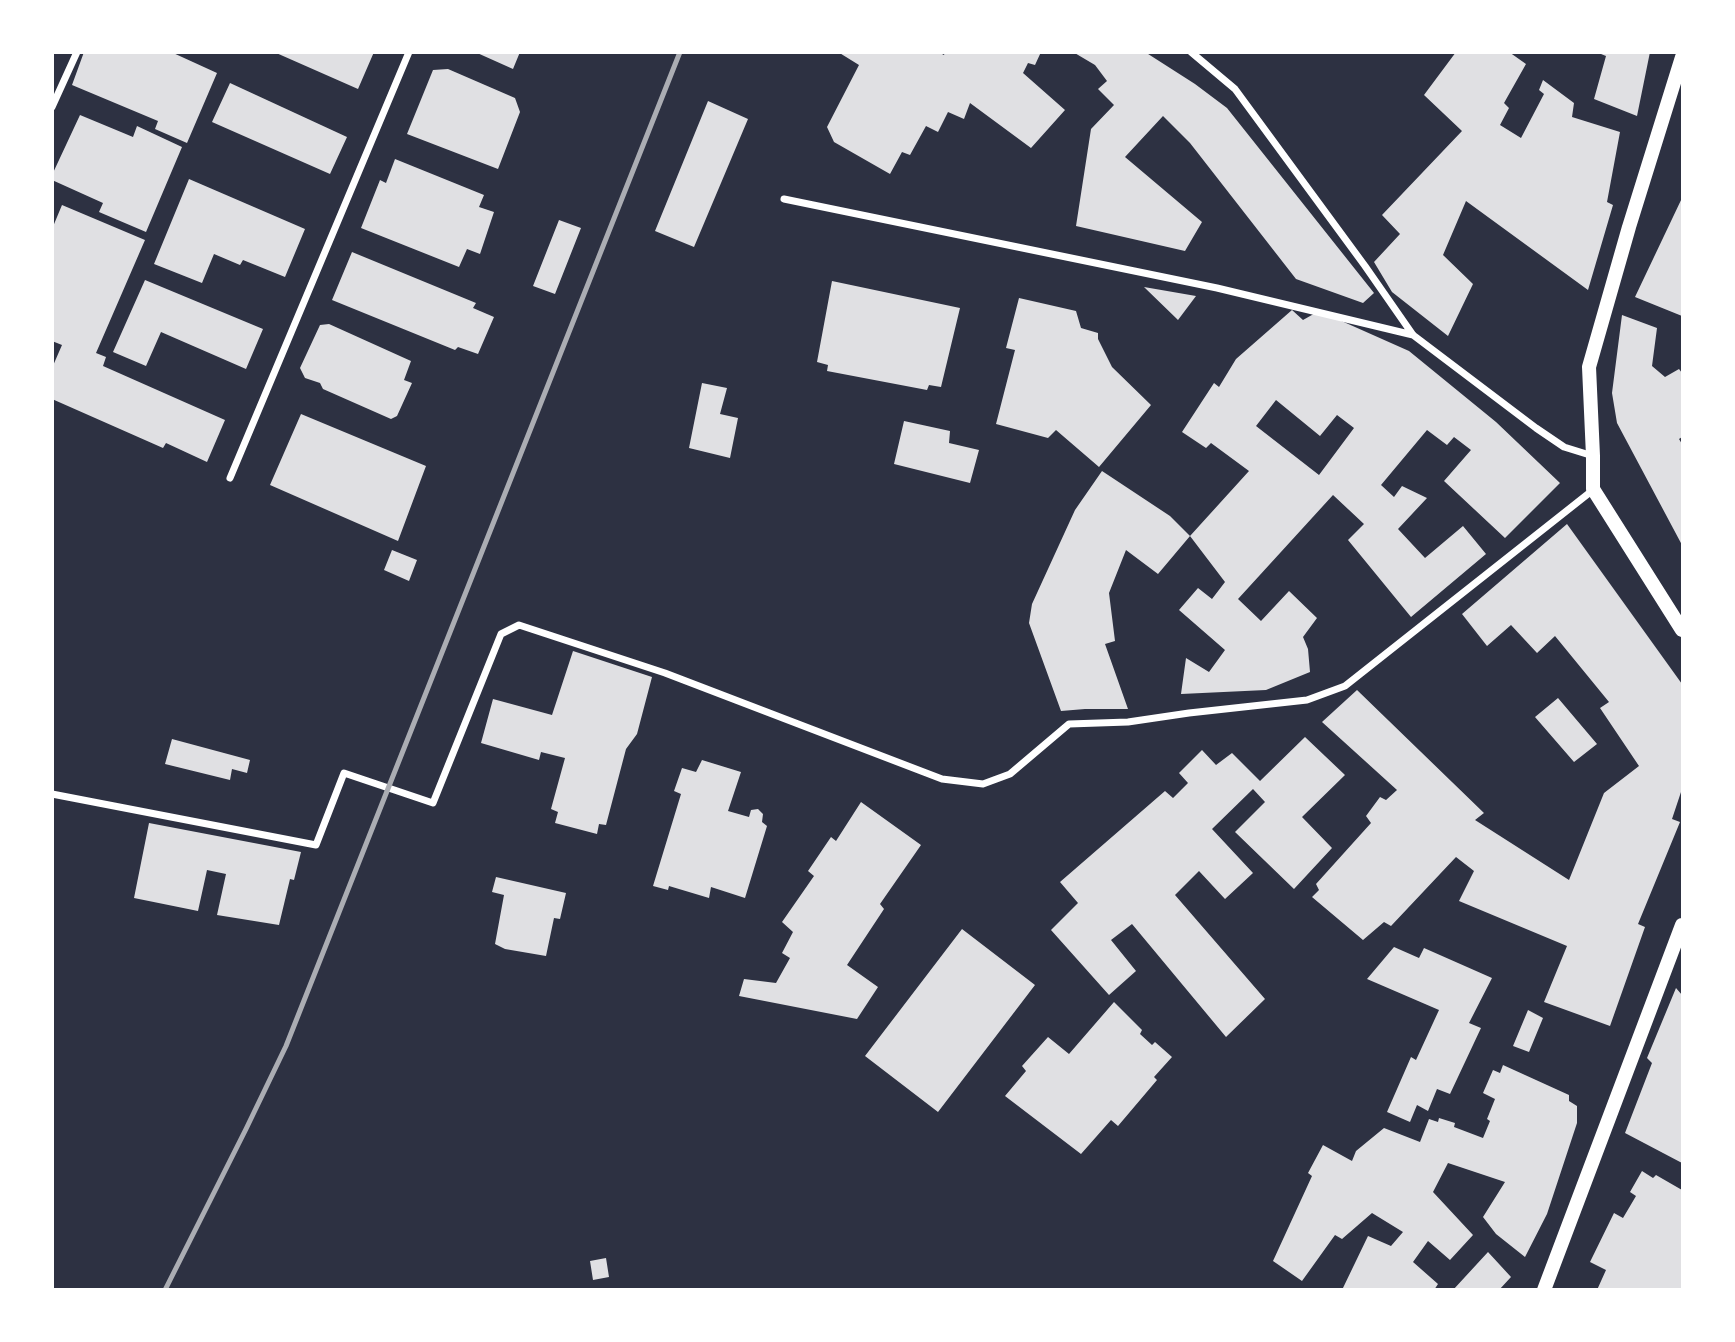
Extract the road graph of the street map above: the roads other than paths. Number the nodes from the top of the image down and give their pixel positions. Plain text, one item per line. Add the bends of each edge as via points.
1 (77, 52) edge
2 (409, 52) edge
3 (1191, 52) edge
4 (1682, 57) edge
5 (52, 107) edge
6 (784, 199) dead end
7 (1413, 335) junction
8 (1593, 456) junction
9 (230, 478) dead end
10 (1593, 489) junction
11 (1682, 630) edge
12 (52, 794) edge
13 (1682, 925) edge
14 (1544, 1290) edge

1 - 5 street
2 - 9 street
3 - 7 street via 1235,89
4 - 8 main road via 1589,367
6 - 7 street via 1217,288
7 - 8 street via 1564,447
8 - 10 main road
10 - 11 main road
10 - 12 street via 1345,687 1307,699 1128,722 1069,724 1010,774 983,784 942,779 665,673 519,625 501,634 433,803 344,773 316,845
13 - 14 main road

